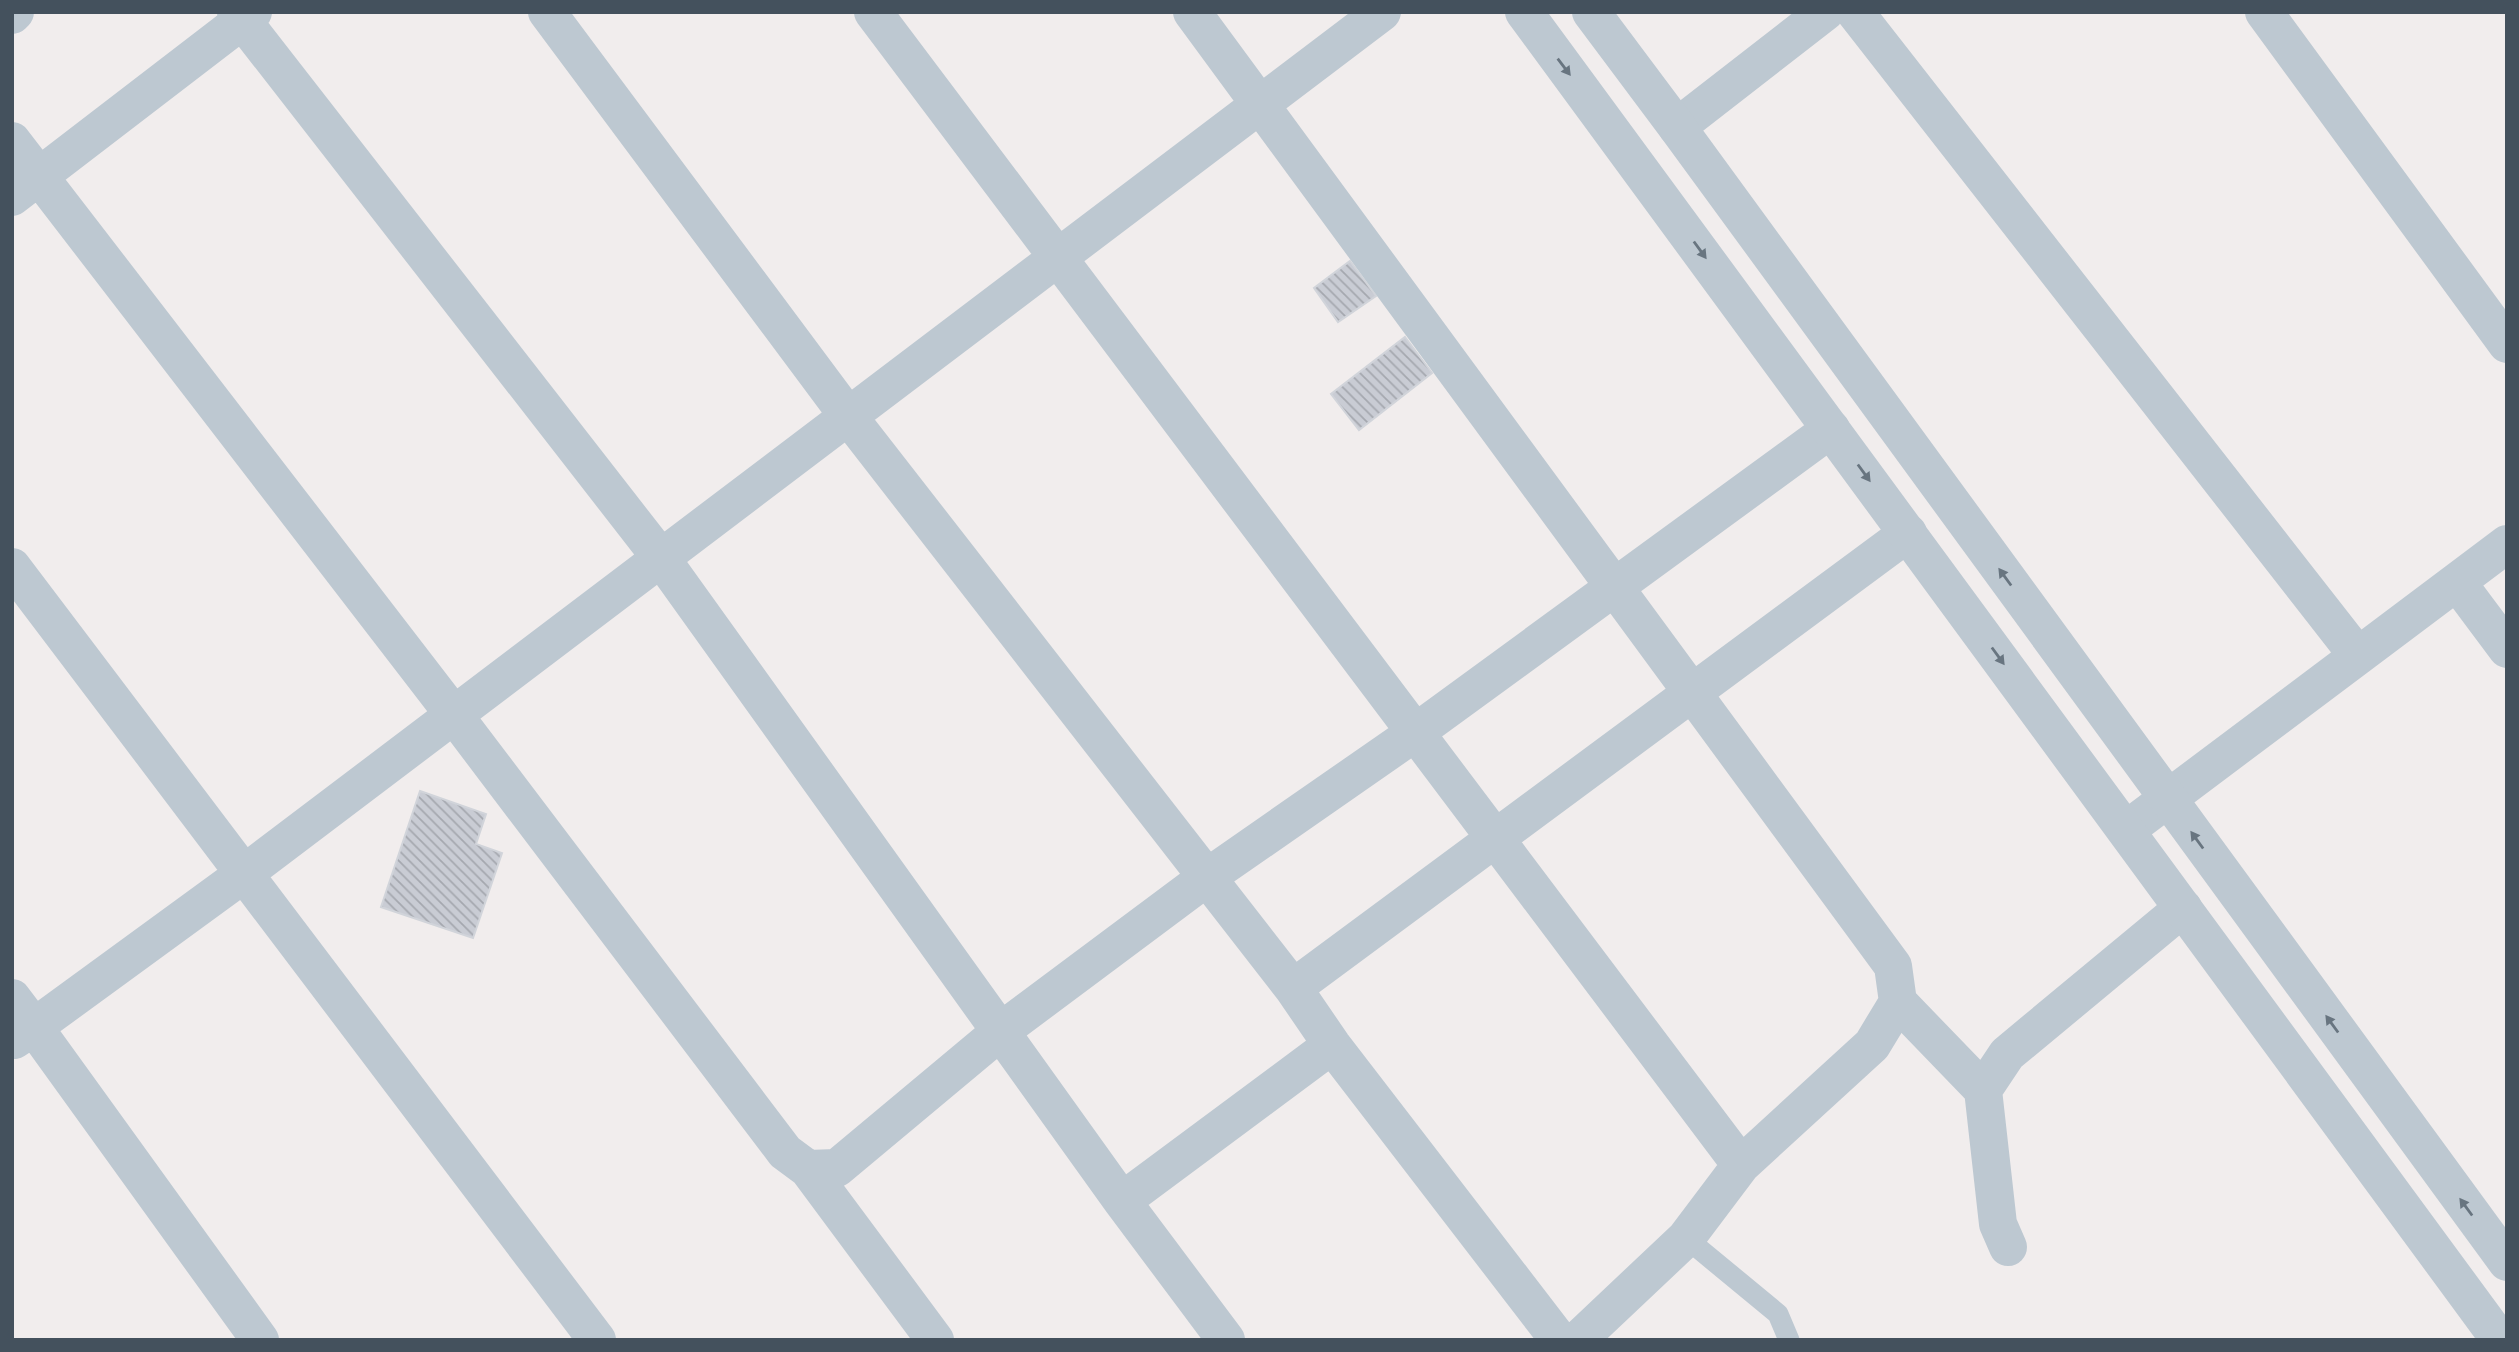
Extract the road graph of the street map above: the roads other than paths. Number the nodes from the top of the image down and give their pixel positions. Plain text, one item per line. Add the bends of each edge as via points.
1 (547, 12) edge
2 (873, 12) edge
3 (1192, 12) edge
4 (1381, 12) edge
5 (1524, 12) edge
6 (1591, 12) edge
7 (1825, 12) edge
8 (1855, 12) edge
9 (2264, 12) edge
10 (244, 15) edge
11 (1260, 103) junction
12 (1677, 127) junction
13 (12, 141) edge
14 (25, 187) edge
15 (1057, 258) junction
16 (2507, 344) edge
17 (848, 416) junction
18 (1831, 429) junction
19 (1908, 533) junction
20 (2507, 544) edge
21 (661, 558) junction
22 (12, 567) edge
23 (2457, 582) junction
24 (1616, 587) junction
25 (2507, 649) edge
26 (2358, 656) junction
27 (1693, 694) junction
28 (454, 715) junction
29 (1416, 732) junction
30 (2167, 799) junction
31 (2126, 830) junction
32 (1496, 838) junction
33 (245, 873) junction
34 (1206, 878) junction
35 (2183, 908) junction
36 (1293, 988) junction
37 (1898, 1002) junction
38 (19, 1022) edge
39 (1001, 1031) junction
40 (1332, 1045) junction
41 (1983, 1090) junction
42 (1741, 1165) junction
43 (808, 1168) junction
44 (1122, 1201) junction
45 (1686, 1238) junction
46 (2008, 1247) dead end
47 (2507, 1262) edge
48 (260, 1340) edge
49 (597, 1340) edge
50 (935, 1340) edge
51 (1226, 1340) edge
52 (1559, 1340) edge
53 (1578, 1340) edge
54 (1789, 1340) edge
55 (2500, 1340) edge

1 - 17 street
2 - 15 street
3 - 11 street
4 - 11 street
5 -> 18 street
6 - 12 street
7 - 12 street
8 - 26 street
9 - 16 street
10 - 14 street
10 - 21 street
11 - 15 street
11 - 24 street
30 -> 12 street
13 - 14 street
14 - 28 street
15 - 17 street
15 - 29 street
17 - 21 street
17 - 34 street
18 -> 19 street
18 - 24 street
19 - 27 street
19 -> 31 street
20 - 23 street
21 - 28 street
21 - 39 street
22 - 33 street
23 - 25 street
23 - 26 street
24 - 27 street
24 - 29 street
26 - 30 street
27 - 32 street
27 - 37 street via 1893,966
28 - 33 street
28 - 43 street via 785,1152
29 - 32 street
29 - 34 street
30 - 31 street
47 -> 30 street
31 - 35 street
32 - 36 street
32 - 42 street
33 - 38 street
33 - 49 street
34 - 36 street
34 - 39 street
35 - 41 street via 2007,1054
35 - 55 street
36 - 40 street
37 - 41 street
37 - 42 street via 1872,1045
38 - 48 street
39 - 43 street via 837,1168
39 - 44 street
40 - 44 street
40 - 52 street
41 - 46 street via 1998,1224
42 - 45 street
43 - 50 street
44 - 51 street
45 - 53 street
45 - 54 lane via 1777,1314

